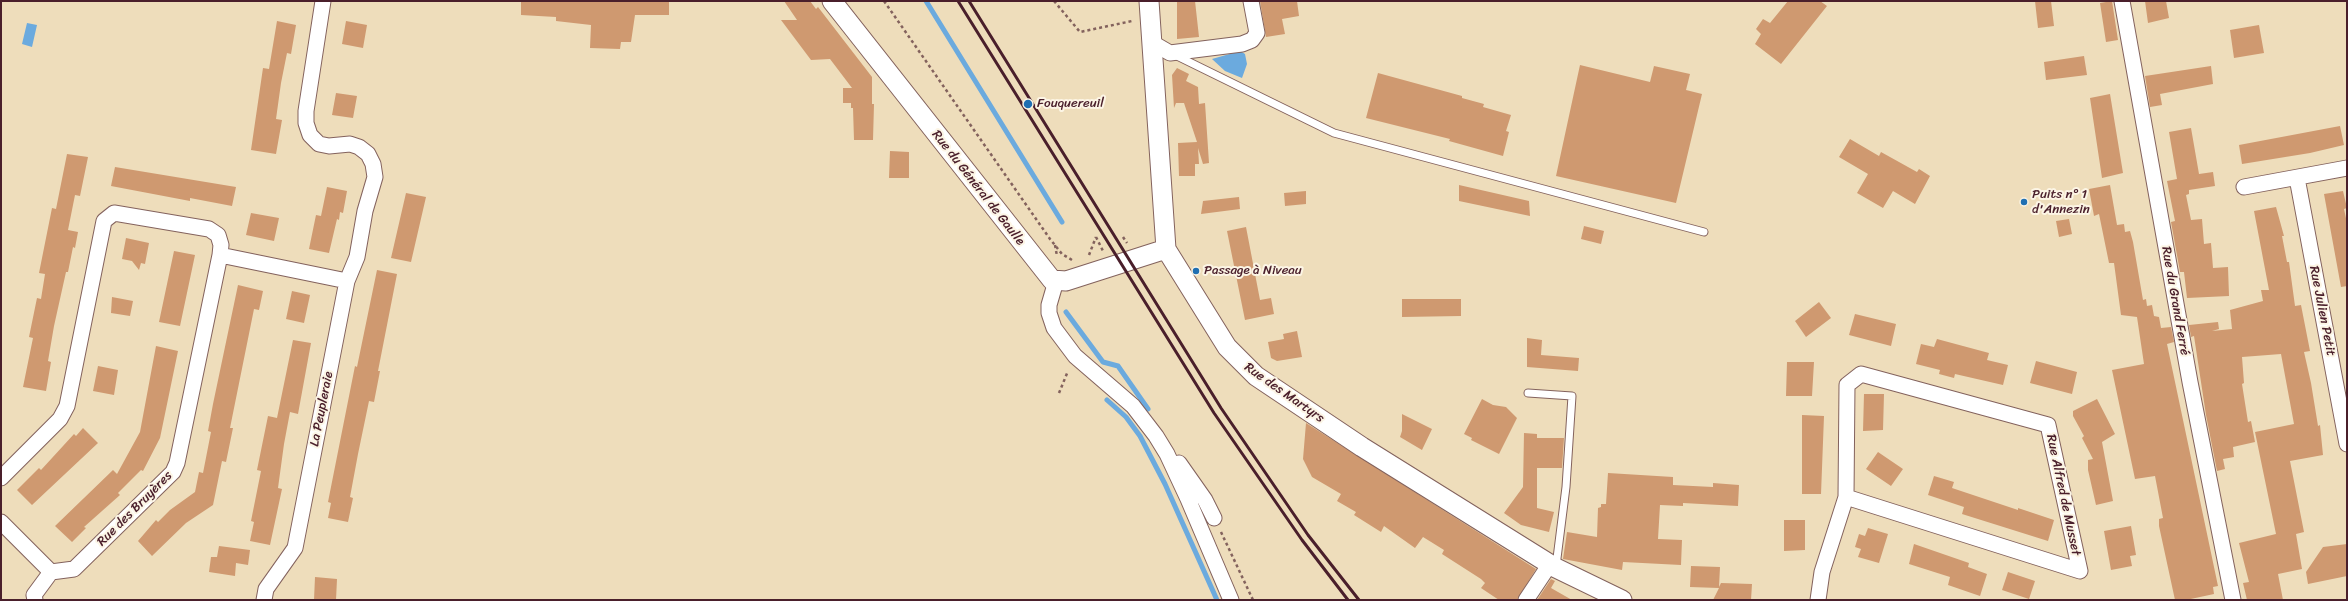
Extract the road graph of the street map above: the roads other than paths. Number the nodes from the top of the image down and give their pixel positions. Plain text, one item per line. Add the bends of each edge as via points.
1 (324, 1) edge
2 (832, 1) edge
3 (1251, 1) edge
4 (2122, 1) edge
5 (1150, 9) edge
6 (1151, 42) junction
7 (1170, 53) junction
8 (2347, 168) edge
9 (2297, 178) junction
10 (2244, 187) dead end
11 (1704, 232) dead end
12 (1166, 249) junction
13 (220, 255) junction
14 (348, 281) junction
15 (1056, 281) junction
16 (1528, 393) dead end
17 (1160, 442) junction
18 (2347, 444) edge
19 (1, 478) edge
20 (1846, 497) junction
21 (1214, 518) dead end
22 (1, 522) edge
23 (1553, 566) junction
24 (51, 572) junction
25 (1601, 596) edge
26 (35, 600) edge
27 (264, 600) edge
28 (1231, 600) edge
29 (1526, 600) edge
30 (1622, 600) edge
31 (1818, 600) edge
32 (2234, 600) edge

1 - 14 street, La Peupleraie via 306,123 310,135 319,144 350,144 368,154 375,177 365,211 357,257
2 - 15 street, Rue du Général de Gaulle via 1049,277
3 - 7 street via 1257,33 1252,40 1242,44
4 - 32 street, Rue du Grand Ferré via 2190,382
5 - 6 street, Rue des Martyrs
6 - 7 street
6 - 12 street, Rue des Martyrs
7 - 11 lane via 1334,133
8 - 9 street
9 - 10 street
9 - 18 street, Rue Julien Petit
12 - 15 street via 1066,281
12 - 23 street, Rue des Martyrs via 1227,347 1248,370 1362,447
13 - 14 street
13 - 19 street, Rue des Bruyères via 218,235 209,229 114,213 104,221 67,406 60,419
13 - 24 street, Rue des Bruyères via 177,463 173,472 74,569
14 - 27 street, La Peupleraie via 295,548 266,589
15 - 17 street via 1049,305 1051,321 1061,339 1075,356 1133,406
16 - 23 lane via 1572,396 1566,487
17 - 21 street via 1194,484
17 - 28 street via 1188,499
20 - 20 street, Rue Alfred de Musset via 2072,568 2080,571 2048,425 1861,374 1847,385
20 - 31 street, Rue Alfred de Musset via 1822,572
22 - 24 street
23 - 25 street, Rue des Martyrs
23 - 29 street
24 - 26 street via 34,596
25 - 30 street, Rue des Martyrs

